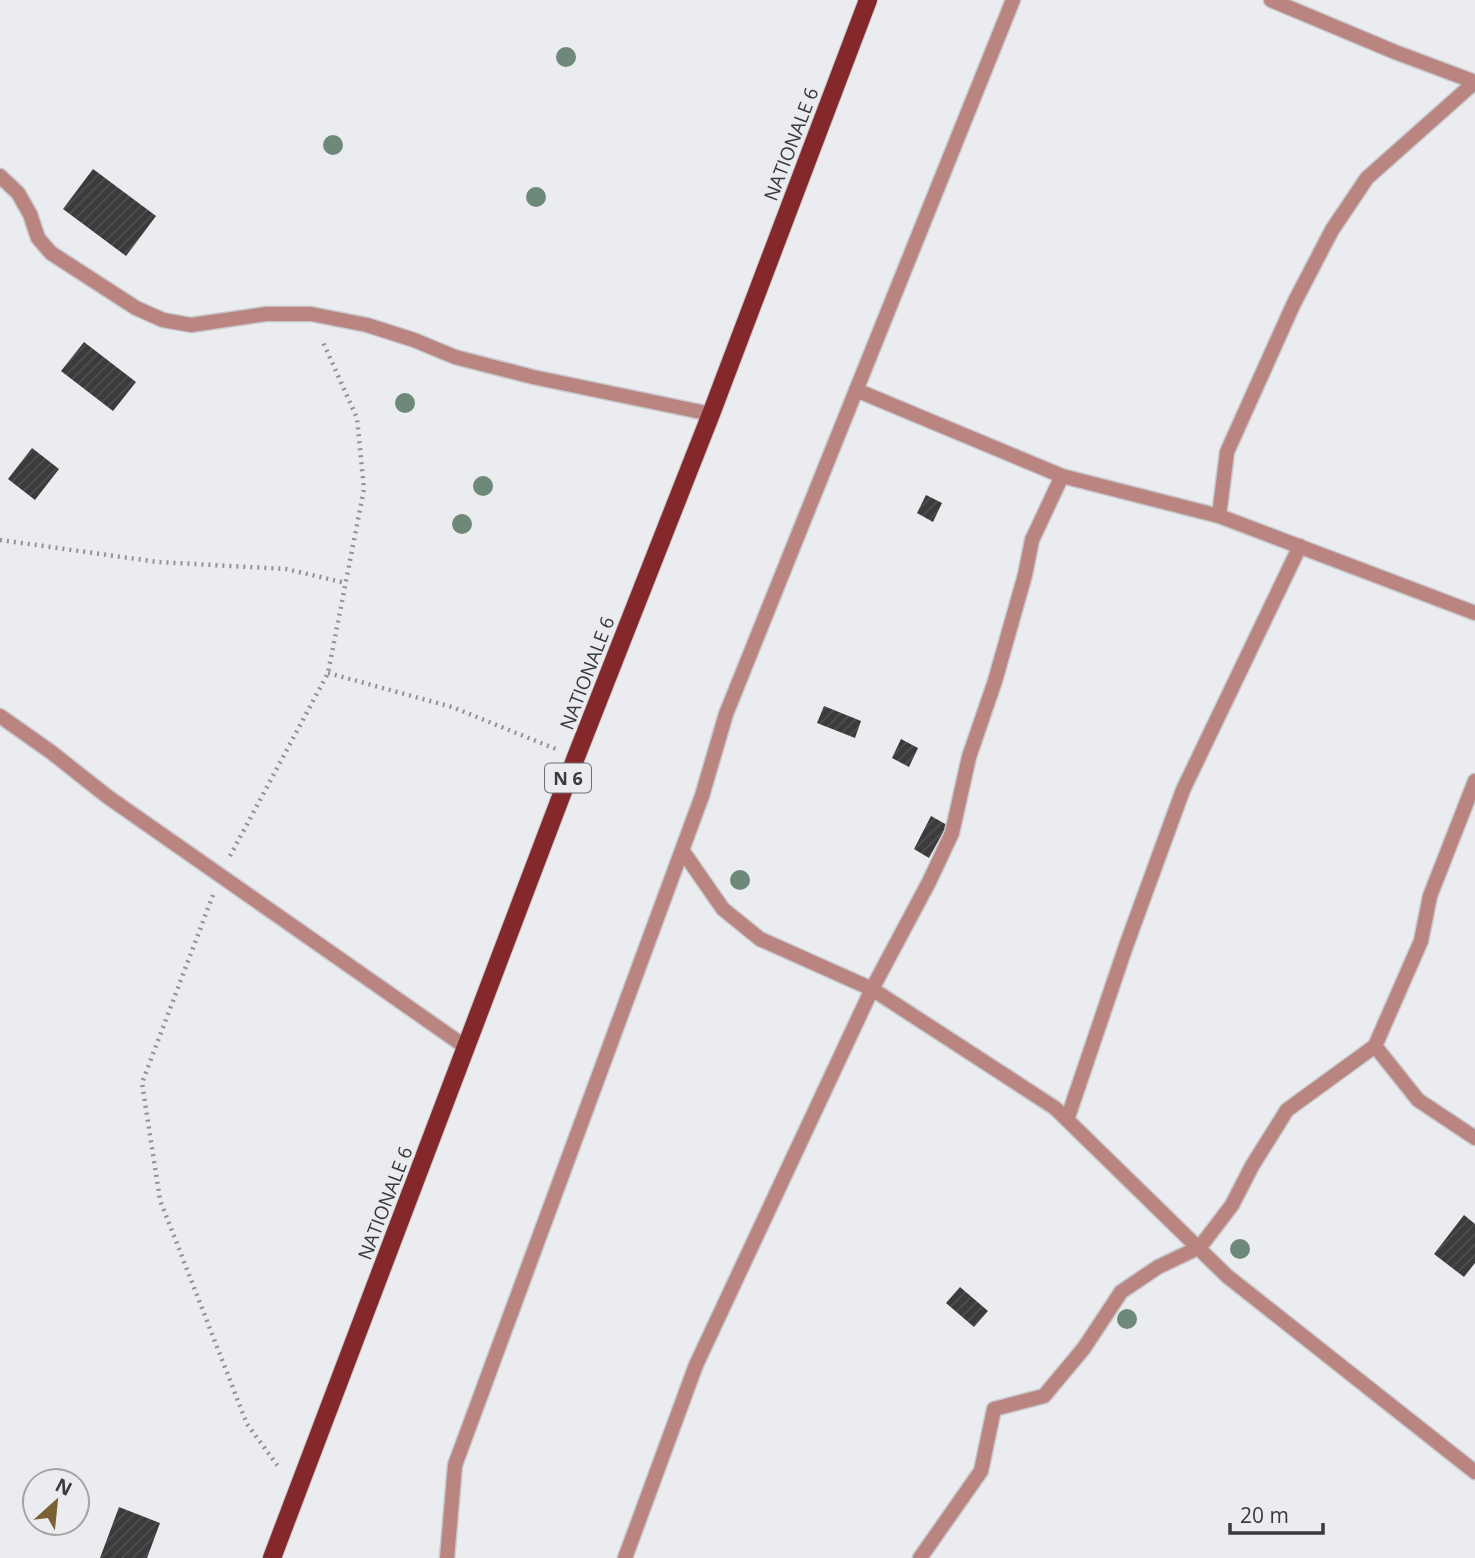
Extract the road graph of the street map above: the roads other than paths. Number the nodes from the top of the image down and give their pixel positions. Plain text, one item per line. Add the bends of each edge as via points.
1 (868, 0) edge
2 (1013, 0) edge
3 (1271, 0) edge
4 (1475, 82) edge
5 (0, 176) edge
6 (856, 390) junction
7 (711, 414) junction
8 (1062, 476) junction
9 (1219, 516) junction
10 (1300, 546) junction
11 (1475, 613) edge
12 (0, 716) edge
13 (1475, 781) edge
14 (682, 850) junction
15 (872, 989) junction
16 (1375, 1046) junction
17 (467, 1048) junction
18 (1067, 1120) junction
19 (1475, 1139) edge
20 (1200, 1247) junction
21 (1475, 1472) edge
22 (272, 1558) edge
23 (447, 1558) edge
24 (625, 1558) edge
25 (920, 1558) edge

1 - 7 main road, NATIONALE 6 / N 6
2 - 6 street
3 - 4 street
4 - 9 street via 1367,178 1332,230 1227,452
5 - 7 street via 18,193 38,238 51,253 136,308 163,320 191,326 266,314 311,314 367,325 455,357 533,377
6 - 8 street
6 - 14 street via 726,714
7 - 17 main road, NATIONALE 6 / N 6
8 - 9 street
8 - 15 street via 1032,540 995,681 969,757 952,833
9 - 10 street
10 - 11 street
10 - 18 street via 1183,790
12 - 17 street
13 - 16 street via 1430,896 1421,941
14 - 15 street via 723,909 760,939
14 - 23 street via 455,1465
15 - 18 street
15 - 24 street via 696,1365
16 - 19 street via 1419,1100
16 - 20 street via 1287,1110 1232,1205
17 - 22 main road, NATIONALE 6 / N 6
18 - 20 street
20 - 21 street via 1227,1276
20 - 25 street via 1121,1292 1084,1348 1044,1396 995,1409 981,1471

